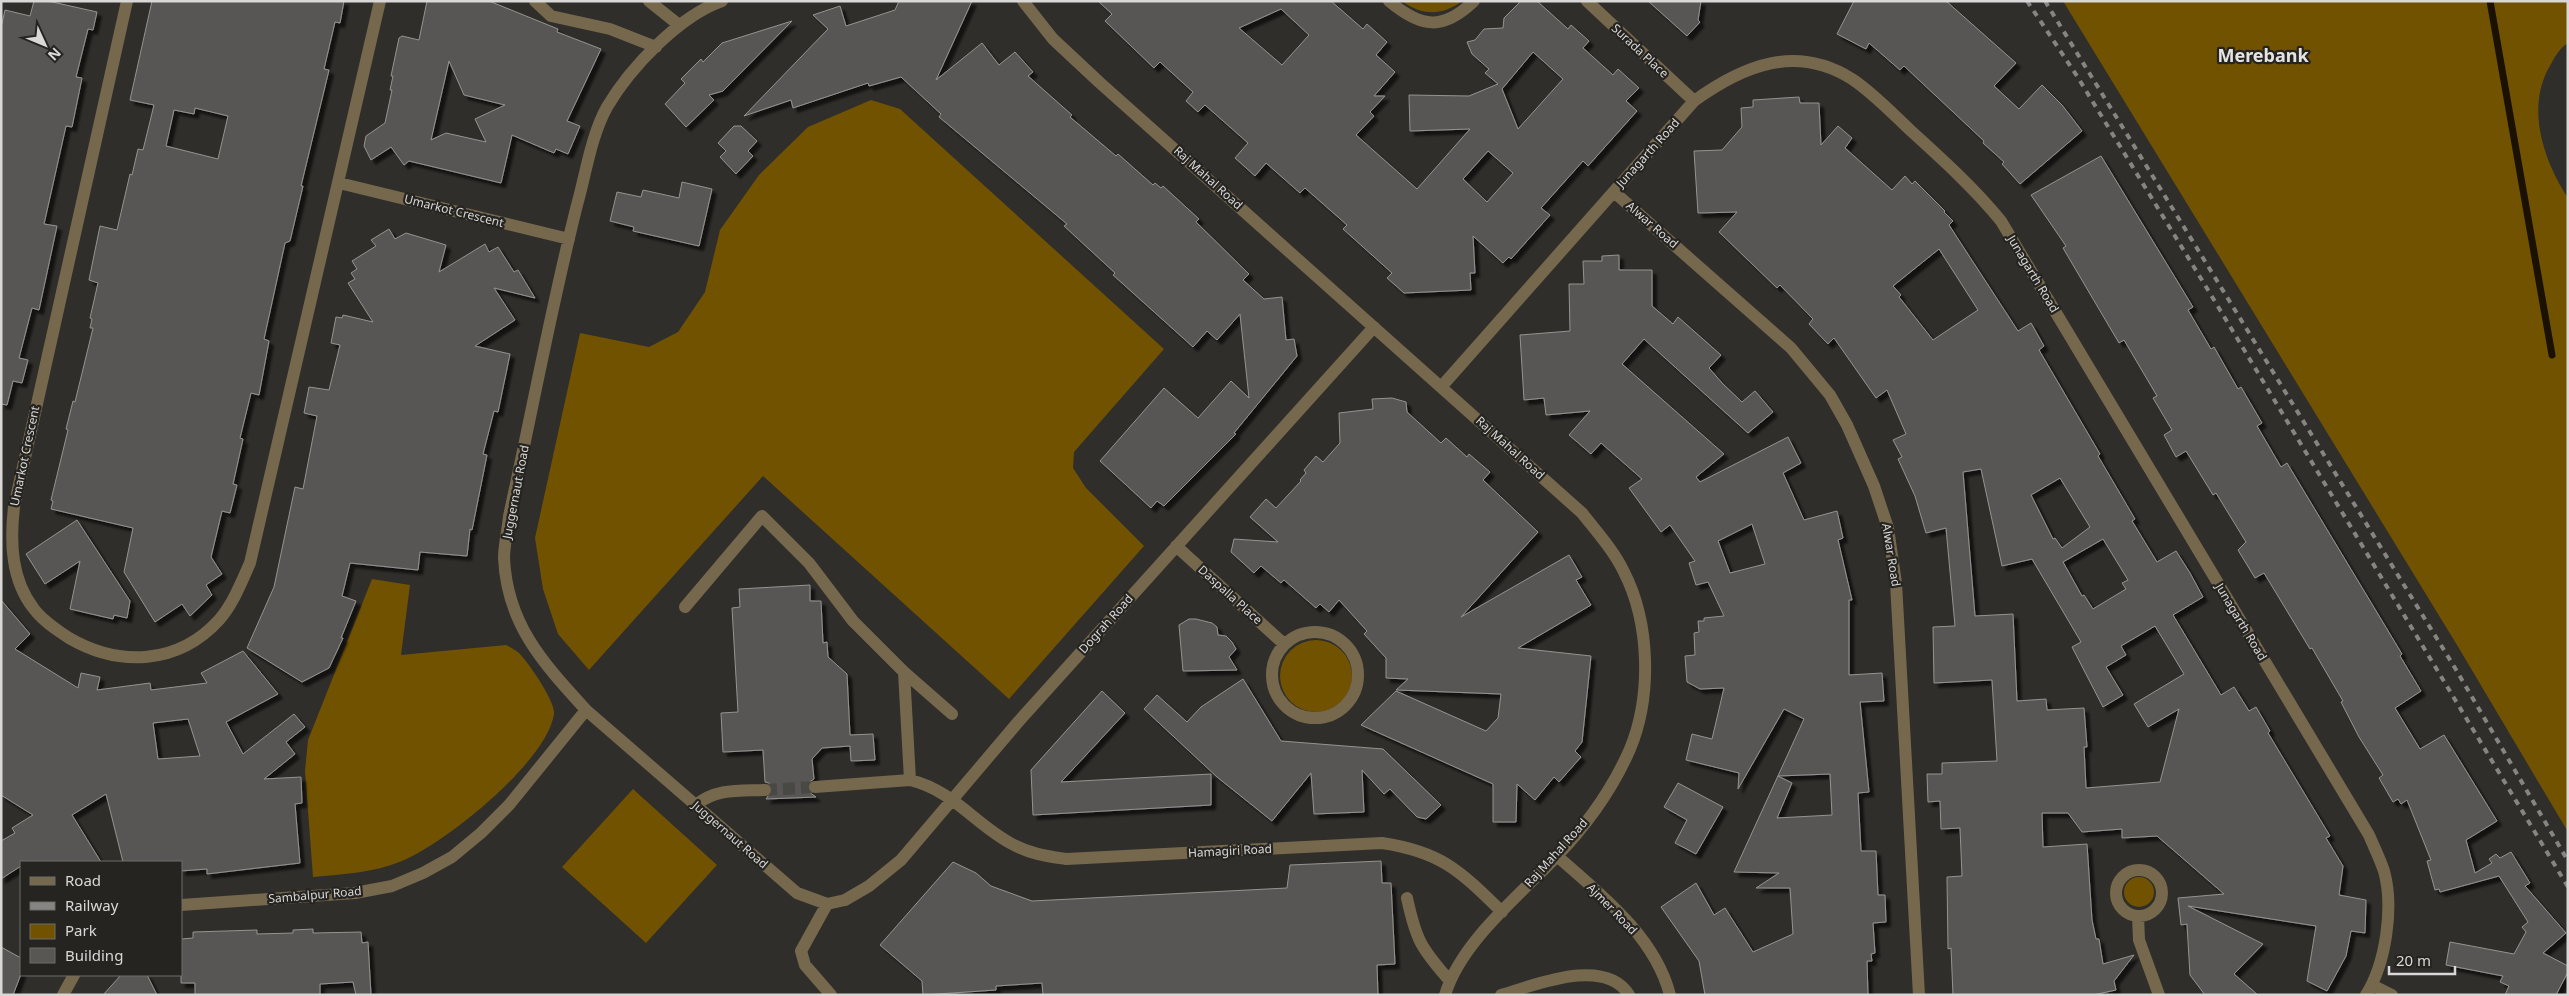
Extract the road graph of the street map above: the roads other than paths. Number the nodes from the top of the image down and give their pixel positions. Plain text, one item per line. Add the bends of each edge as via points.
1 (127, 1) edge
2 (380, 1) edge
3 (535, 1) edge
4 (649, 1) edge
5 (722, 1) edge
6 (1023, 1) edge
7 (1389, 1) edge
8 (1474, 1) edge
9 (1586, 1) edge
10 (679, 25) junction
11 (656, 47) junction
12 (1694, 101) junction
13 (339, 183) junction
14 (1614, 192) junction
15 (569, 238) junction
16 (1374, 327) junction
17 (1442, 386) junction
18 (1176, 546) junction
19 (685, 607) dead end
20 (1284, 644) junction
21 (904, 672) junction
22 (586, 710) junction
23 (952, 714) dead end
24 (910, 780) junction
25 (815, 787) tunnel mouth
26 (765, 790) tunnel mouth
27 (954, 799) junction
28 (696, 805) junction
29 (1557, 856) junction
30 (1407, 898) dead end
31 (827, 904) junction
32 (182, 905) edge
33 (1502, 912) junction
34 (2138, 916) dead end
35 (73, 976) edge
36 (1450, 980) junction
37 (2369, 990) edge
38 (63, 995) edge
39 (830, 995) edge
40 (1445, 995) edge
41 (1502, 995) edge
42 (1629, 995) edge
43 (1670, 995) edge
44 (1918, 995) edge
45 (2159, 995) edge
46 (2392, 995) edge

1 - 13 street, Umarkot Crescent via 14,507 13,558 21,586 34,610 54,628 81,644 110,655 164,656 194,640 218,620 237,592 250,563
2 - 13 street, Umarkot Crescent
3 - 11 street via 551,16 610,29
4 - 10 street
5 - 10 street, Juggernaut Road
6 - 16 street, Raj Mahal Road via 1053,39 1086,70
7 - 8 street via 1405,15 1420,22 1443,23
9 - 12 street, Surada Place
10 - 11 street, Juggernaut Road
11 - 15 street, Juggernaut Road via 606,108
12 - 14 street, Junagarth Road
12 - 37 street, Junagarth Road via 1716,85 1776,61 1819,64 1852,79 1874,97 1977,192 2001,222 2369,835 2384,872 2388,909 2385,945
13 - 15 street, Umarkot Crescent
14 - 17 street, Junagarth Road
14 - 44 street, Alwar Road via 1791,348 1830,395 1874,486 1888,528 1896,583
15 - 22 street, Juggernaut Road via 509,516 504,557 509,594 517,620 536,654
16 - 17 street, Raj Mahal Road
16 - 18 street, Dograh Road
17 - 29 street, Raj Mahal Road via 1582,513 1624,571 1635,598 1644,655 1644,686 1630,748 1590,815
18 - 20 street, Daspalla Place
18 - 27 street, Dograh Road via 1019,721
19 - 21 street via 762,516 809,563 853,622
20 - 20 street via 1303,633 1324,632 1343,642 1355,660 1357,681 1354,692 1341,708 1327,716 1311,718 1282,703 1272,674 1273,663
21 - 23 street
21 - 24 street
22 - 28 street, Juggernaut Road
22 - 32 street, Sambalpur Road via 509,805 482,833 423,873 392,886 355,893
24 - 25 street
24 - 27 street, Hamagiri Road
26 - 28 street via 716,792
27 - 31 street, Dograh Road via 900,860 869,886 845,900
27 - 33 street, Hamagiri Road via 1012,845 1034,855 1066,859 1382,843 1410,847 1437,857 1467,878
28 - 31 street, Juggernaut Road via 797,893
29 - 33 street, Raj Mahal Road
29 - 43 street, Ajmer Road via 1621,914 1650,951
30 - 36 street via 1418,940
31 - 39 street via 801,951 805,965
33 - 36 street, Raj Mahal Road via 1463,957
34 - 45 street via 2139,940
35 - 38 street
36 - 40 street, Raj Mahal Road
37 - 46 street
41 - 42 street via 1574,976 1598,975 1614,981

